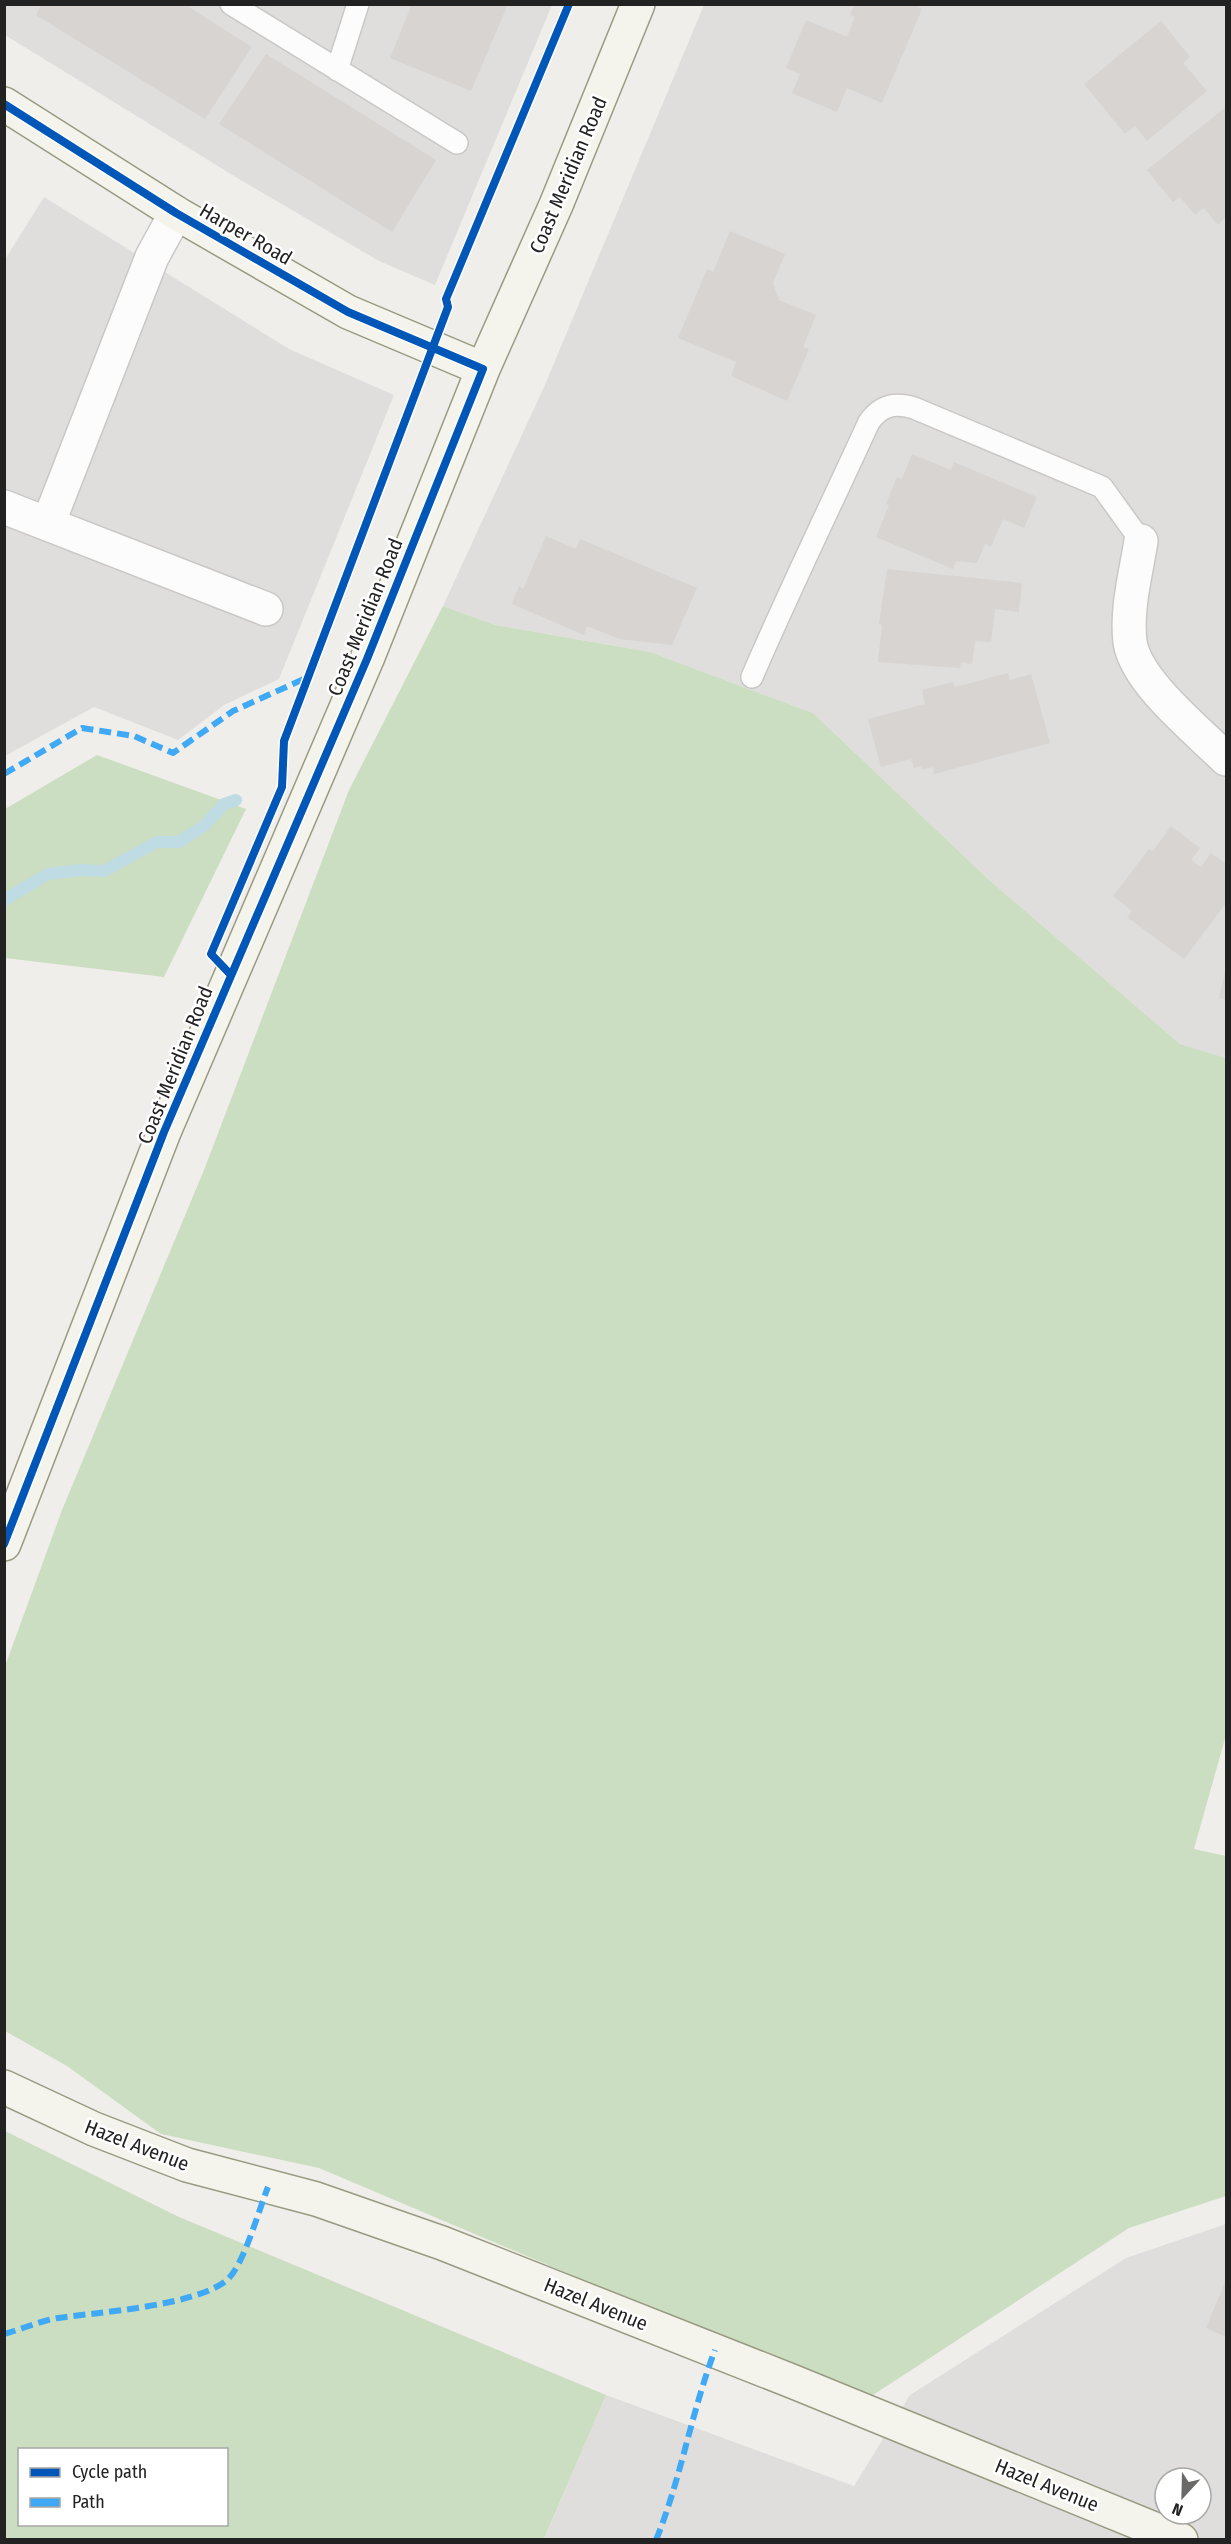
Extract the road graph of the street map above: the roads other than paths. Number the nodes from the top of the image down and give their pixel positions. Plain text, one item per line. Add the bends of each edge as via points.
1 (231, 4) edge
2 (358, 4) edge
3 (638, 4) edge
4 (337, 70) junction
5 (4, 104) edge
6 (457, 143) dead end
7 (176, 213) junction
8 (483, 369) junction
9 (4, 507) edge
10 (48, 524) junction
11 (1141, 541) joint
12 (266, 609) dead end
13 (752, 677) dead end
14 (1227, 759) edge
15 (4, 1544) edge
16 (4, 2087) edge
17 (1181, 2540) edge

1 - 4 lane
2 - 4 lane
3 - 8 street, Coast Meridian Road via 556,205
4 - 6 lane
5 - 7 street, Harper Road
7 - 8 street, Harper Road via 348,312
7 - 10 street via 152,257
8 - 15 street, Coast Meridian Road via 367,659 164,1132
9 - 10 street
10 - 12 street
11 - 13 lane via 1102,487 914,408 891,405 874,414 869,422
11 - 14 street via 1130,619 1136,660 1153,686
16 - 17 street, Hazel Avenue via 94,2129 187,2165 316,2199 442,2243

